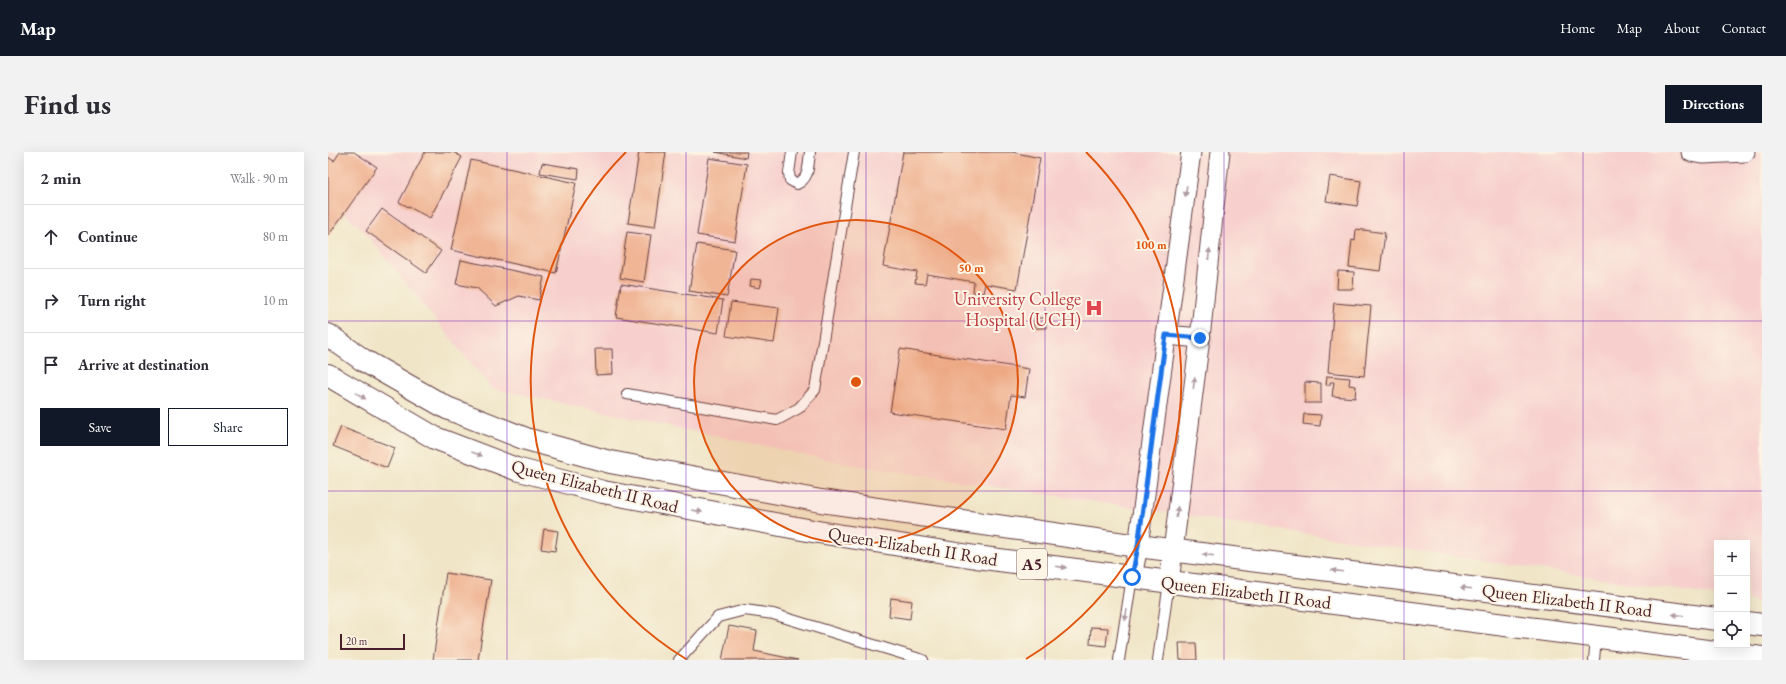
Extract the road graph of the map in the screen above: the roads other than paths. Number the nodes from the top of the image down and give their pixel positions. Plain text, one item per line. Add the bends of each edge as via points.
1 (792, 152) edge
2 (810, 152) edge
3 (854, 152) edge
4 (1191, 152) edge
5 (1220, 152) edge
6 (1745, 152) edge
7 (1700, 153) edge
8 (328, 335) edge
9 (1166, 335) junction
10 (1200, 338) junction
11 (328, 375) edge
12 (627, 394) dead end
13 (677, 476) junction
14 (671, 506) junction
15 (1138, 546) junction
16 (1172, 551) junction
17 (1132, 577) junction
18 (1168, 582) junction
19 (1714, 620) edge
20 (1750, 623) edge
21 (1762, 625) edge
22 (1596, 637) junction
23 (1762, 658) edge
24 (678, 660) edge
25 (923, 660) edge
26 (1119, 660) edge
27 (1158, 660) edge
28 (1594, 660) edge

1 - 2 lane via 789,173 790,180 796,184 804,181
3 - 12 lane via 815,390 799,408 777,420
4 -> 9 street
10 -> 5 street
6 - 7 street
8 - 13 highway, Queen Elizabeth II Road / A5 via 363,360 447,408 526,439 610,462
9 - 10 street
9 - 15 street
16 -> 10 street
11 -> 14 highway, Queen Elizabeth II Road / A5 via 435,438 516,469 603,492
13 - 14 highway
13 - 15 highway, Queen Elizabeth II Road / A5 via 829,502
14 -> 17 highway, Queen Elizabeth II Road / A5 via 818,532
15 - 16 highway, Queen Elizabeth II Road / A5
15 - 17 street
16 - 18 street
19 -> 16 highway, Queen Elizabeth II Road / A5
17 - 18 highway, Queen Elizabeth II Road / A5
17 -> 26 lane
18 - 22 highway, Queen Elizabeth II Road / A5
18 - 27 lane
20 - 21 highway
22 - 23 highway, Queen Elizabeth II Road / A5
22 - 28 lane
24 - 25 lane via 718,617 745,610 772,614

